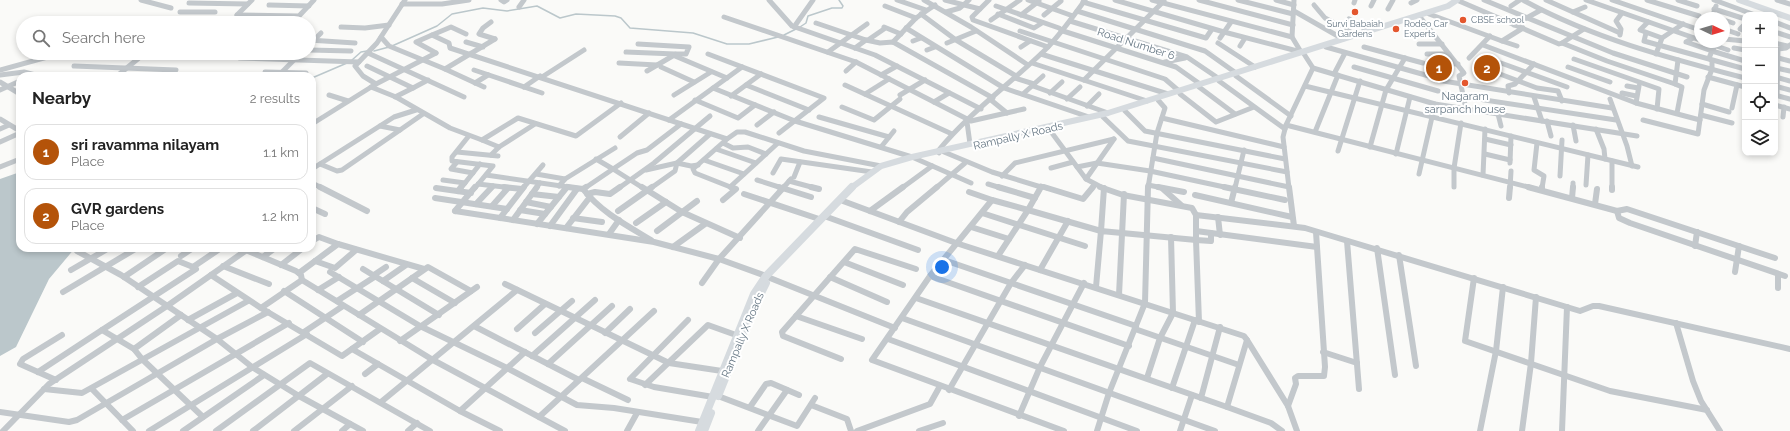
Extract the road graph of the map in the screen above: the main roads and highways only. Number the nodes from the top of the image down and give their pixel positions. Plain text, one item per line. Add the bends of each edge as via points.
1 (1456, 0) edge
2 (1740, 0) edge
3 (1746, 0) edge
4 (1780, 13) junction
5 (1790, 17) edge
6 (1302, 53) junction
7 (1236, 74) junction
8 (1180, 92) junction
9 (1106, 115) junction
10 (940, 152) junction
11 (914, 158) junction
12 (768, 277) junction
13 (715, 397) junction
14 (699, 431) edge
15 (704, 431) edge

1 - 6 main road via 1448,6
1 - 6 main road via 1454,5 1429,14
2 - 4 main road
3 - 4 main road
4 - 5 main road
6 - 7 main road
6 - 7 main road
7 - 8 main road
8 - 9 main road, Rampally X Roads
8 - 9 main road
9 - 10 main road, Rampally X Roads
9 - 10 main road
10 - 11 main road
11 - 12 main road, Rampally X Roads via 874,174 843,200
11 - 12 main road via 881,166 855,185 819,219
12 - 13 main road, Rampally X Roads
12 - 13 main road via 754,294 722,371
13 - 14 main road
13 - 15 main road, Rampally X Roads

